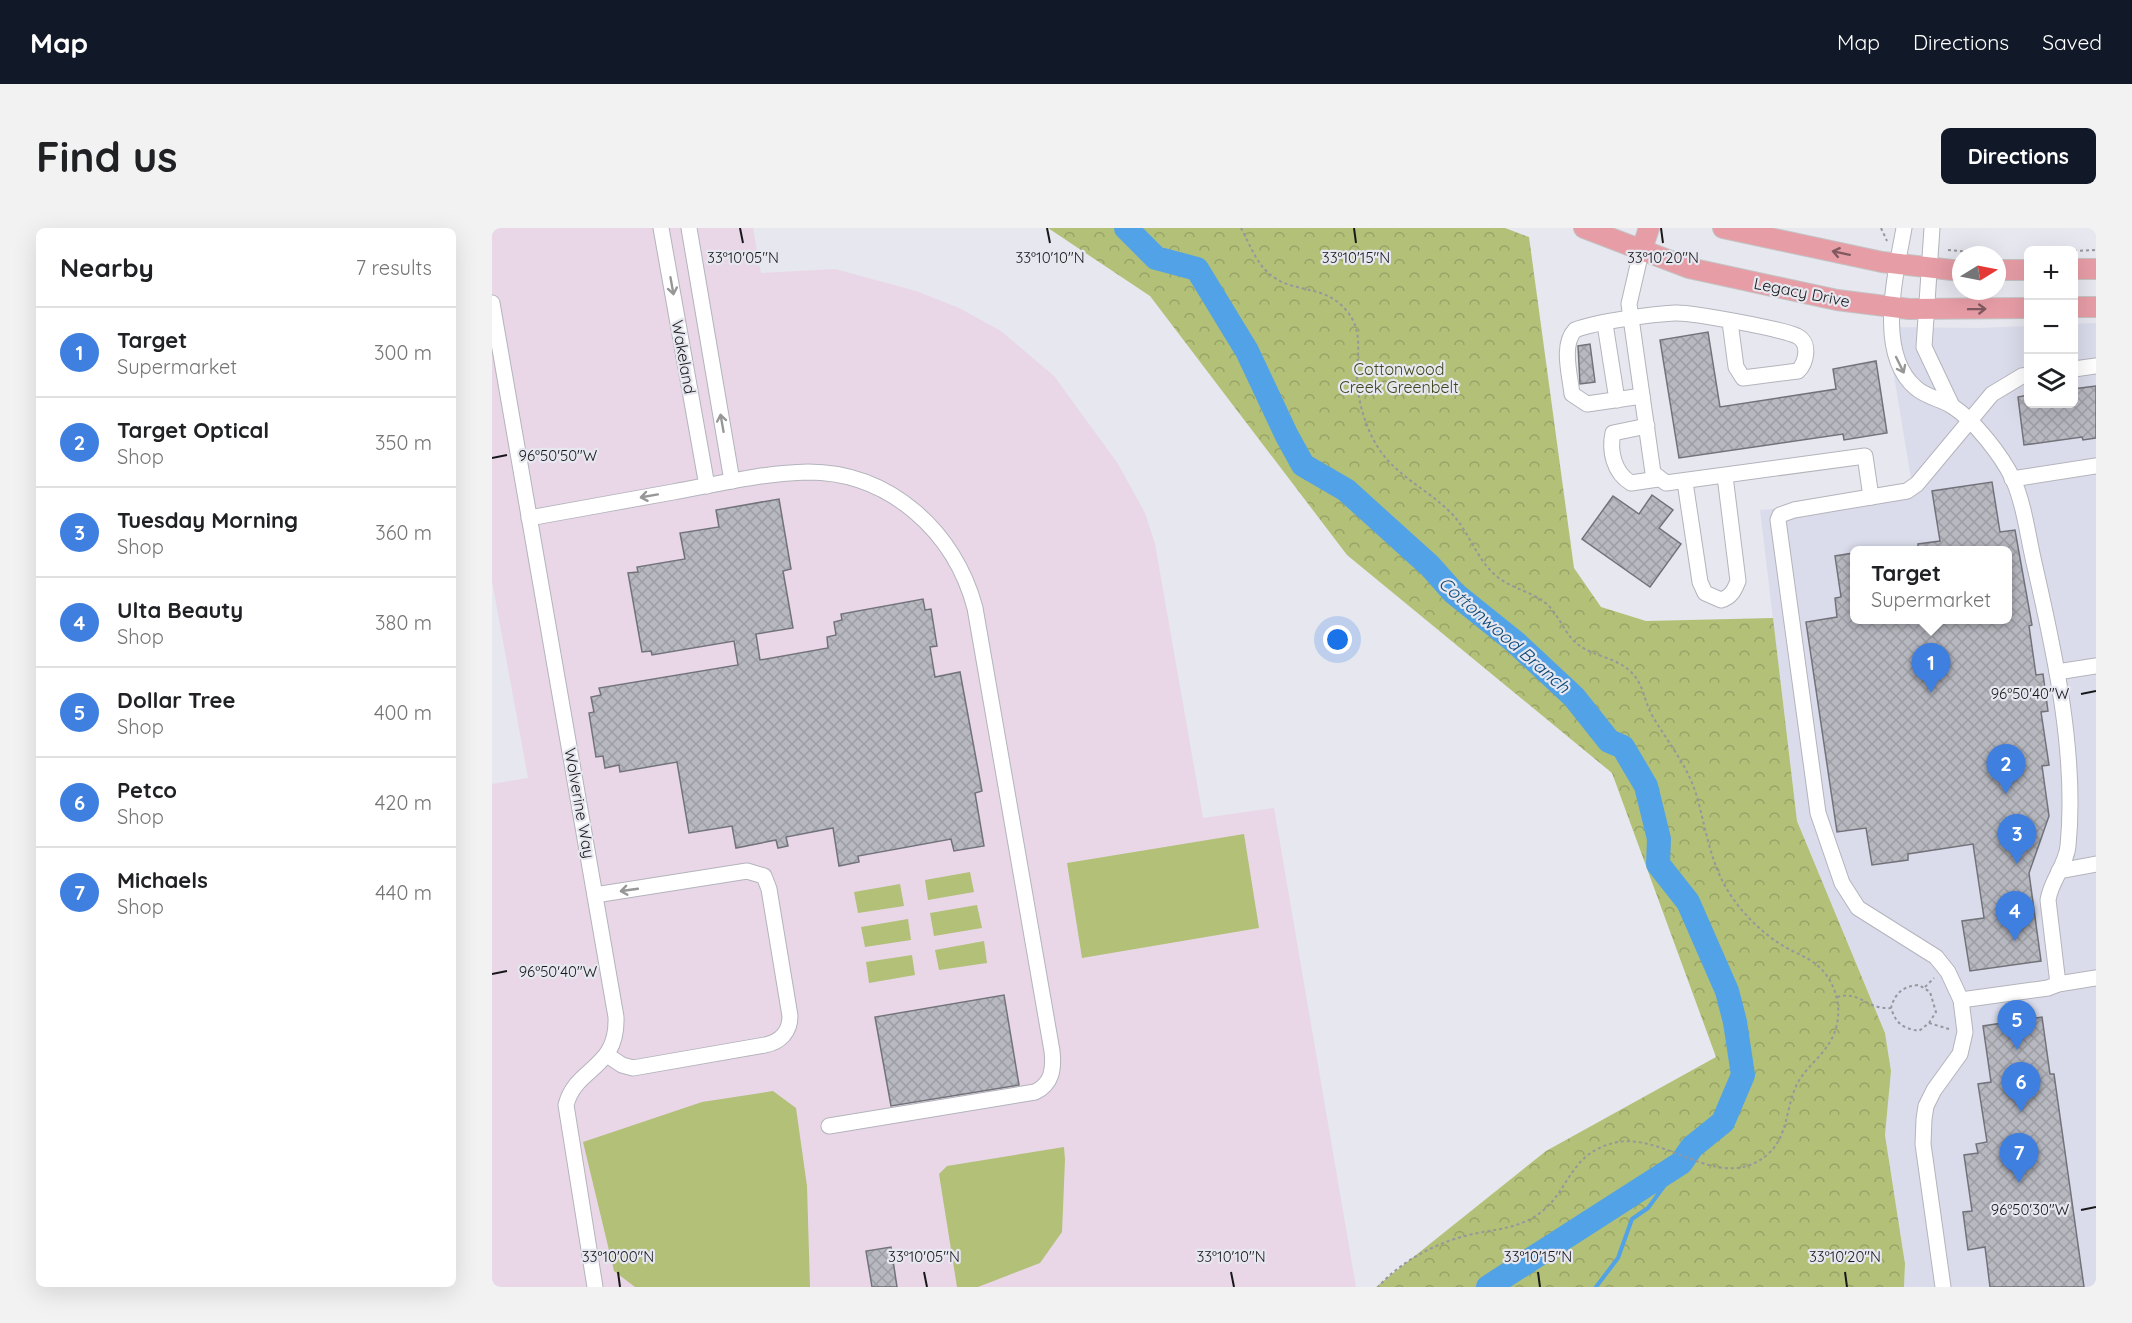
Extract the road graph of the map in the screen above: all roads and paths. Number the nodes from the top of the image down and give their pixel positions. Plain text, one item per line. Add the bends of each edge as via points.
1 (661, 228) edge
2 (689, 228) edge
3 (1241, 228) edge
4 (1584, 228) edge
5 (1649, 228) edge
6 (1723, 228) edge
7 (1904, 228) edge
8 (1932, 228) edge
9 (1948, 250) dead end
10 (2096, 250) edge
11 (1952, 251) edge
12 (2078, 251) edge
13 (1641, 252) junction
14 (1898, 265) junction
15 (2006, 265) edge
16 (1929, 268) junction
17 (2024, 269) edge
18 (2078, 269) edge
19 (2096, 269) edge
20 (1952, 270) edge
21 (492, 303) edge
22 (2078, 307) edge
23 (2096, 307) edge
24 (1893, 308) junction
25 (2024, 308) edge
26 (1925, 310) junction
27 (1632, 320) junction
28 (1730, 322) junction
29 (1605, 324) junction
30 (2096, 366) edge
31 (2078, 368) edge
32 (2024, 376) edge
33 (1642, 396) junction
34 (1617, 400) junction
35 (1952, 406) junction
36 (1968, 421) junction
37 (1647, 426) junction
38 (2096, 466) edge
39 (1725, 476) junction
40 (1658, 479) junction
41 (2012, 479) junction
42 (732, 481) junction
43 (1685, 482) junction
44 (707, 486) junction
45 (1871, 497) junction
46 (530, 518) junction
47 (2096, 666) edge
48 (2057, 672) junction
49 (2096, 864) edge
50 (2059, 871) junction
51 (595, 895) junction
52 (2096, 978) edge
53 (2058, 984) junction
54 (1837, 997) junction
55 (1961, 1000) junction
56 (1891, 1008) junction
57 (1929, 1023) junction
58 (1965, 1032) junction
59 (607, 1054) junction
60 (830, 1126) dead end
61 (595, 1287) edge
62 (1378, 1287) edge
63 (1943, 1287) edge

1 -> 44 street, Wakeland
42 -> 2 street, Wakeland
3 - 54 path via 1259,263 1272,276 1287,285 1322,292 1348,312 1356,324 1361,406 1369,430 1394,468 1453,515 1490,572 1544,602 1573,640 1634,674 1654,719 1686,770 1713,861 1726,889 1760,929 1818,966
4 - 13 main road, Legacy Drive
5 - 13 main road
14 -> 6 main road
7 - 14 street
8 - 16 street
9 - 11 path
10 - 12 path
13 - 24 main road, Legacy Drive via 1689,268
13 - 27 street via 1630,293
14 - 16 main road
14 - 24 street
15 - 17 main road
16 - 20 main road
16 - 26 street
18 - 19 main road
21 - 46 street, Wolverine Way
22 - 23 main road
24 - 26 main road, Legacy Drive
24 -> 35 street via 1892,340 1899,367 1916,389
26 -> 25 main road, Legacy Drive
26 - 35 street via 1927,355
27 - 28 street via 1680,313
27 - 29 street
27 - 33 street
28 - 28 street via 1797,336 1805,346 1803,366 1798,371 1743,378 1736,367
29 - 34 street
29 - 34 street via 1582,327 1570,335 1567,346 1572,394 1587,404
30 - 31 street
32 - 36 street via 1992,394
33 - 34 street
33 - 37 street
35 - 36 street
36 - 41 street via 1990,444
36 - 45 street via 1917,484 1907,491
37 - 40 street via 1653,473
37 - 40 street via 1613,433 1613,457 1622,478 1631,483
38 - 41 street
39 - 43 street
39 - 43 street via 1737,581 1734,591 1721,600 1705,593 1700,582
39 - 45 street via 1865,456
40 - 43 street via 1666,483
41 - 48 street via 2028,530
42 - 44 street
42 - 60 street via 808,472 863,482 909,506 935,529 955,557 975,609 1052,1051 1050,1079 1035,1092
44 -> 46 street
45 - 55 street via 1794,510 1780,515 1778,520 1818,813 1842,883 1858,908 1936,957
46 - 51 street, Wolverine Way
47 - 48 street
48 - 50 street via 2069,812 2066,856
49 - 50 street
50 - 53 street via 2050,886 2048,900
51 - 59 street, Wolverine Way via 616,1017 615,1036
59 -> 51 street via 633,1068 776,1042 789,1027 790,1016 770,889 764,876 747,871
52 - 53 street
53 - 55 street
54 - 56 path via 1848,993 1868,1006
54 - 62 path via 1839,1016 1833,1038 1793,1091 1781,1136 1766,1156 1742,1168 1730,1169 1633,1140 1612,1143 1573,1167 1554,1199 1537,1216 1508,1229 1478,1233 1415,1256
55 - 58 street
56 - 57 path via 1895,1021 1906,1028 1919,1030
56 - 57 path via 1893,997 1901,990 1925,987 1934,999 1936,1012
57 - 58 path
58 - 63 street via 1960,1054 1934,1090 1924,1119 1923,1144
59 - 61 street, Wolverine Way via 573,1087 566,1105

